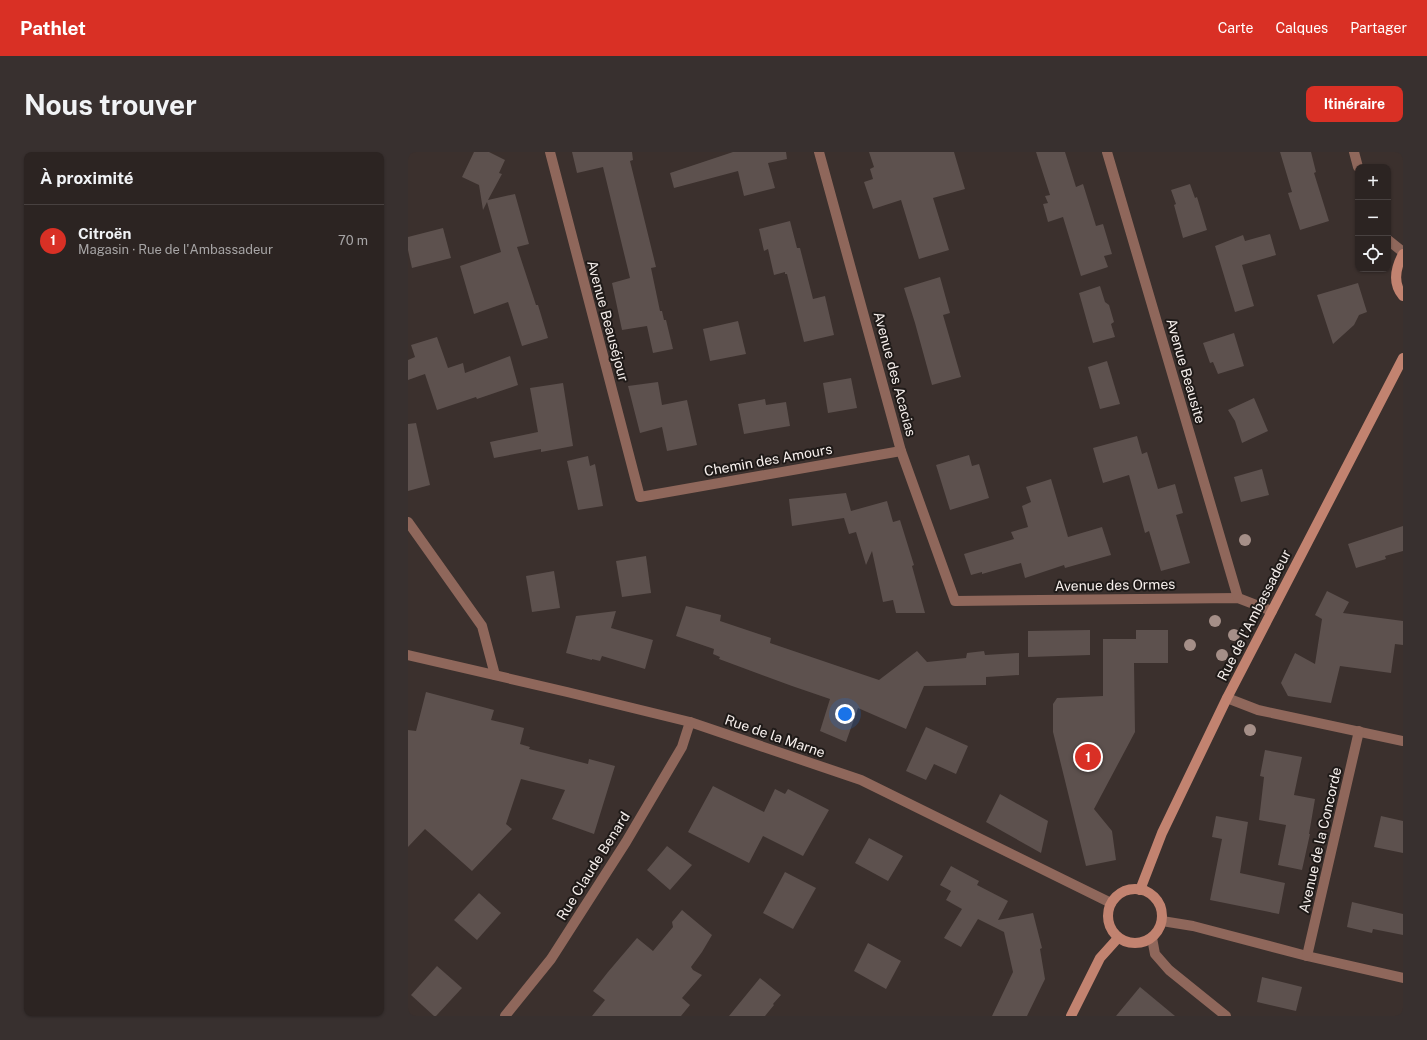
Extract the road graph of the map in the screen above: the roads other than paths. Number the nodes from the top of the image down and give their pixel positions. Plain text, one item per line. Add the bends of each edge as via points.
1 (550, 152) edge
2 (820, 152) edge
3 (1107, 152) edge
4 (1354, 152) edge
5 (1357, 164) edge
6 (1391, 243) edge
7 (1403, 253) edge
8 (1403, 296) edge
9 (1403, 358) edge
10 (902, 451) junction
11 (640, 497) joint
12 (408, 522) edge
13 (1238, 598) junction
14 (955, 601) joint
15 (1272, 611) junction
16 (408, 655) edge
17 (495, 675) junction
18 (1227, 698) junction
19 (690, 722) junction
20 (1359, 731) junction
21 (1403, 741) edge
22 (1140, 890) junction
23 (1111, 903) junction
24 (1162, 921) junction
25 (1118, 938) junction
26 (1152, 938) junction
27 (1307, 956) junction
28 (1403, 978) edge
29 (505, 1016) edge
30 (1071, 1016) edge
31 (1226, 1016) edge

1 - 11 street, Avenue Beauséjour
2 - 10 street, Avenue des Acacias
3 - 13 street, Avenue Beausite
4 - 5 street
6 - 7 street
7 - 8 main road via 1396,273 1397,284
9 - 15 main road, Rue de l'Ambassadeur
10 - 11 street, Chemin des Amours
10 - 14 street, Avenue des Acacias
12 - 17 street via 482,626
13 - 14 street, Avenue des Ormes
13 - 15 street, Avenue des Ormes
15 - 18 main road, Rue de l'Ambassadeur
16 - 17 street, Rue de la Marne
17 - 19 street, Rue de la Marne
18 - 20 street via 1258,710
18 - 22 main road, Rue de l'Ambassadeur via 1162,833
19 - 23 street, Rue de la Marne via 861,780
19 - 29 street, Rue Claude Benard via 682,747 626,842 551,960
20 - 21 street
20 - 27 street, Avenue de la Concorde
22 - 23 main road via 1131,889 1123,892
22 - 24 main road via 1148,892 1160,904
23 - 25 main road via 1108,922
24 - 26 main road
24 - 27 street via 1193,926
25 - 26 main road via 1126,943 1135,944
25 - 30 main road via 1100,958
26 - 31 street via 1155,954 1169,970
27 - 28 street

